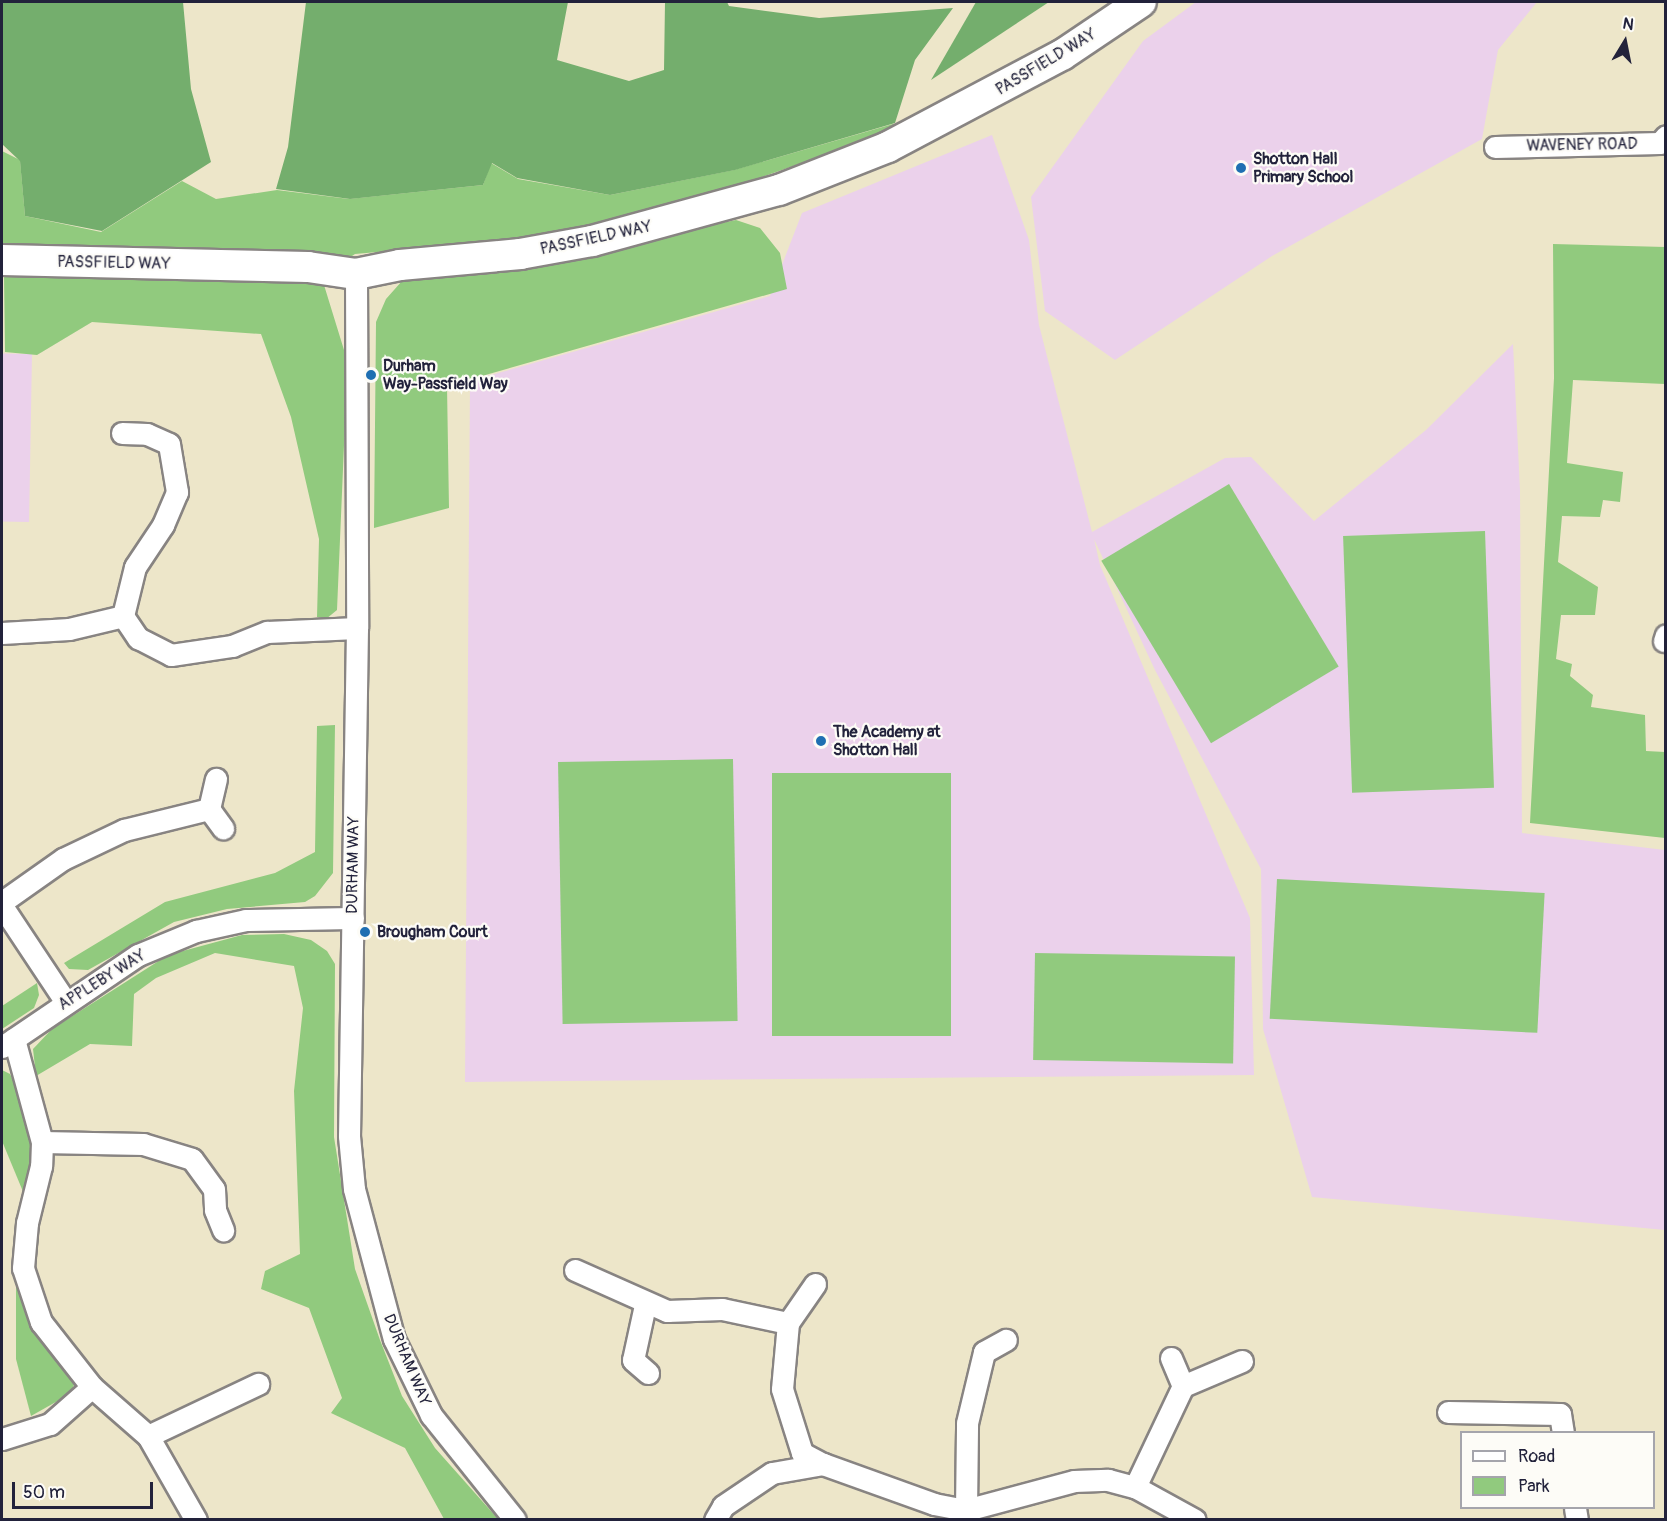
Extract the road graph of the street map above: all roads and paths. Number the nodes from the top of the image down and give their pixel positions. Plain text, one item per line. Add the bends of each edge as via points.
1 (1141, 2) edge
2 (1665, 136) edge
3 (1495, 147) dead end
4 (2, 260) edge
5 (356, 274) junction
6 (122, 434) dead end
7 (123, 616) junction
8 (357, 628) junction
9 (2, 633) edge
10 (216, 778) dead end
11 (209, 809) junction
12 (223, 828) dead end
13 (2, 904) edge
14 (353, 918) junction
15 (65, 1001) junction
16 (8, 1043) edge
17 (42, 1142) junction
18 (223, 1230) dead end
19 (575, 1270) dead end
20 (815, 1284) dead end
21 (645, 1305) junction
22 (788, 1323) junction
23 (1006, 1340) dead end
24 (1171, 1358) dead end
25 (1242, 1361) dead end
26 (648, 1373) dead end
27 (258, 1384) dead end
28 (1182, 1386) junction
29 (92, 1387) junction
30 (1449, 1412) dead end
31 (1563, 1431) edge
32 (148, 1436) junction
33 (2, 1440) edge
34 (823, 1464) junction
35 (1135, 1487) junction
36 (966, 1510) junction
37 (196, 1520) edge
38 (514, 1520) edge
39 (716, 1520) edge
40 (1195, 1520) edge

1 - 5 street, PASSFIELD WAY via 1062,55 979,101 888,147 779,190 592,241
2 - 3 street, WAVENEY ROAD via 1660,143
4 - 5 street, PASSFIELD WAY via 308,267
5 - 8 street, DURHAM WAY
6 - 7 street via 147,434 169,444 177,492 163,525 135,567
7 - 8 street via 138,638 171,655 232,646 267,632
7 - 9 street via 69,629
8 - 14 street, DURHAM WAY
10 - 11 street
11 - 12 street
11 - 13 street via 124,830 63,859
13 - 15 street
14 - 15 street, APPLEBY WAY via 246,920 196,931 138,955
14 - 38 street, DURHAM WAY via 349,1136 354,1189 377,1285 394,1339 431,1415
15 - 16 street, APPLEBY WAY
16 - 17 street
17 - 18 street via 143,1144 192,1159 214,1189 215,1210
17 - 29 street via 23,1268 41,1322
19 - 21 street
20 - 22 street
21 - 22 street via 667,1311 722,1309
21 - 26 street via 633,1360
22 - 34 street via 782,1389 802,1452
23 - 36 street via 984,1352 967,1423
24 - 28 street
25 - 28 street
27 - 32 street
28 - 35 street
29 - 32 street
29 - 33 street via 50,1424
30 - 31 street via 1560,1414
32 - 37 street
34 - 36 street via 934,1504
34 - 39 street via 772,1473 723,1506
35 - 36 street via 1108,1480 1074,1481
35 - 40 street

